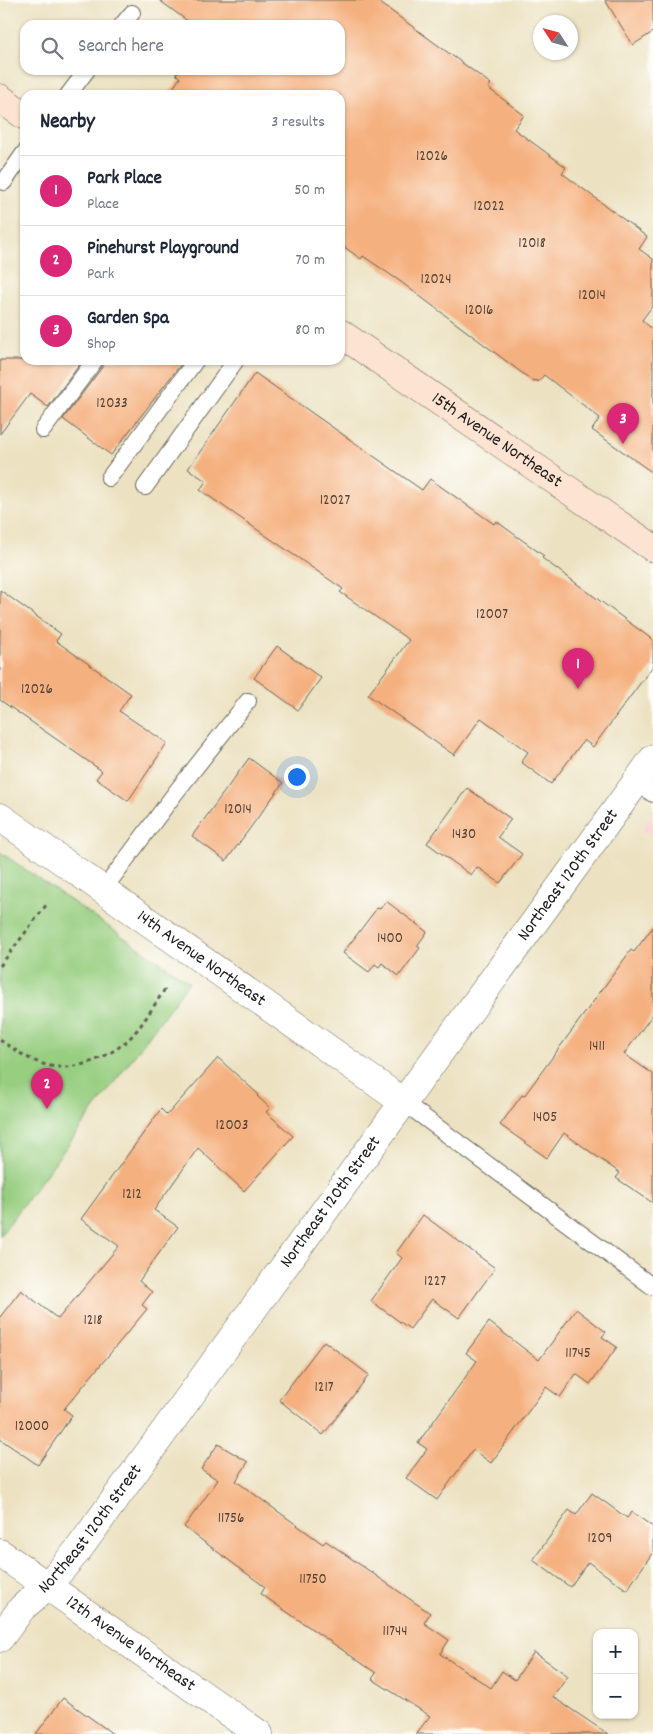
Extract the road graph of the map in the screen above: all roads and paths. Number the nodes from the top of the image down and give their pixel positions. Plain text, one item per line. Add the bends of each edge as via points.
1 (83, 75) edge
2 (72, 90) edge
3 (0, 98) edge
4 (20, 112) edge
5 (20, 159) edge
6 (4, 182) dead end
7 (345, 336) edge
8 (91, 365) edge
9 (192, 365) edge
10 (232, 365) edge
11 (43, 430) dead end
12 (108, 478) dead end
13 (145, 487) dead end
14 (653, 548) edge
15 (248, 702) dead end
16 (653, 759) edge
17 (645, 788) edge
18 (0, 817) edge
19 (104, 889) junction
20 (47, 904) dead end
21 (0, 966) edge
22 (165, 989) dead end
23 (0, 1040) edge
24 (402, 1101) junction
25 (653, 1287) edge
26 (0, 1554) edge
27 (47, 1586) junction
28 (0, 1638) edge
29 (259, 1734) edge

1 - 2 lane
3 - 4 main road
5 - 6 lane
7 - 14 main road, 15th Avenue Northeast
8 - 11 lane
9 - 12 lane
10 - 13 lane
15 - 19 lane
16 - 17 street, Northeast 120th Street
17 - 24 street, Northeast 120th Street
18 - 19 street, 14th Avenue Northeast
19 - 24 street, 14th Avenue Northeast
20 - 21 path
22 - 23 path via 130,1038 108,1055 77,1066 50,1066 21,1054
24 - 25 lane
24 - 27 street, Northeast 120th Street via 78,1550
26 - 27 street, 12th Avenue Northeast
27 - 28 street, Northeast 120th Street via 22,1608
27 - 29 street, 12th Avenue Northeast

